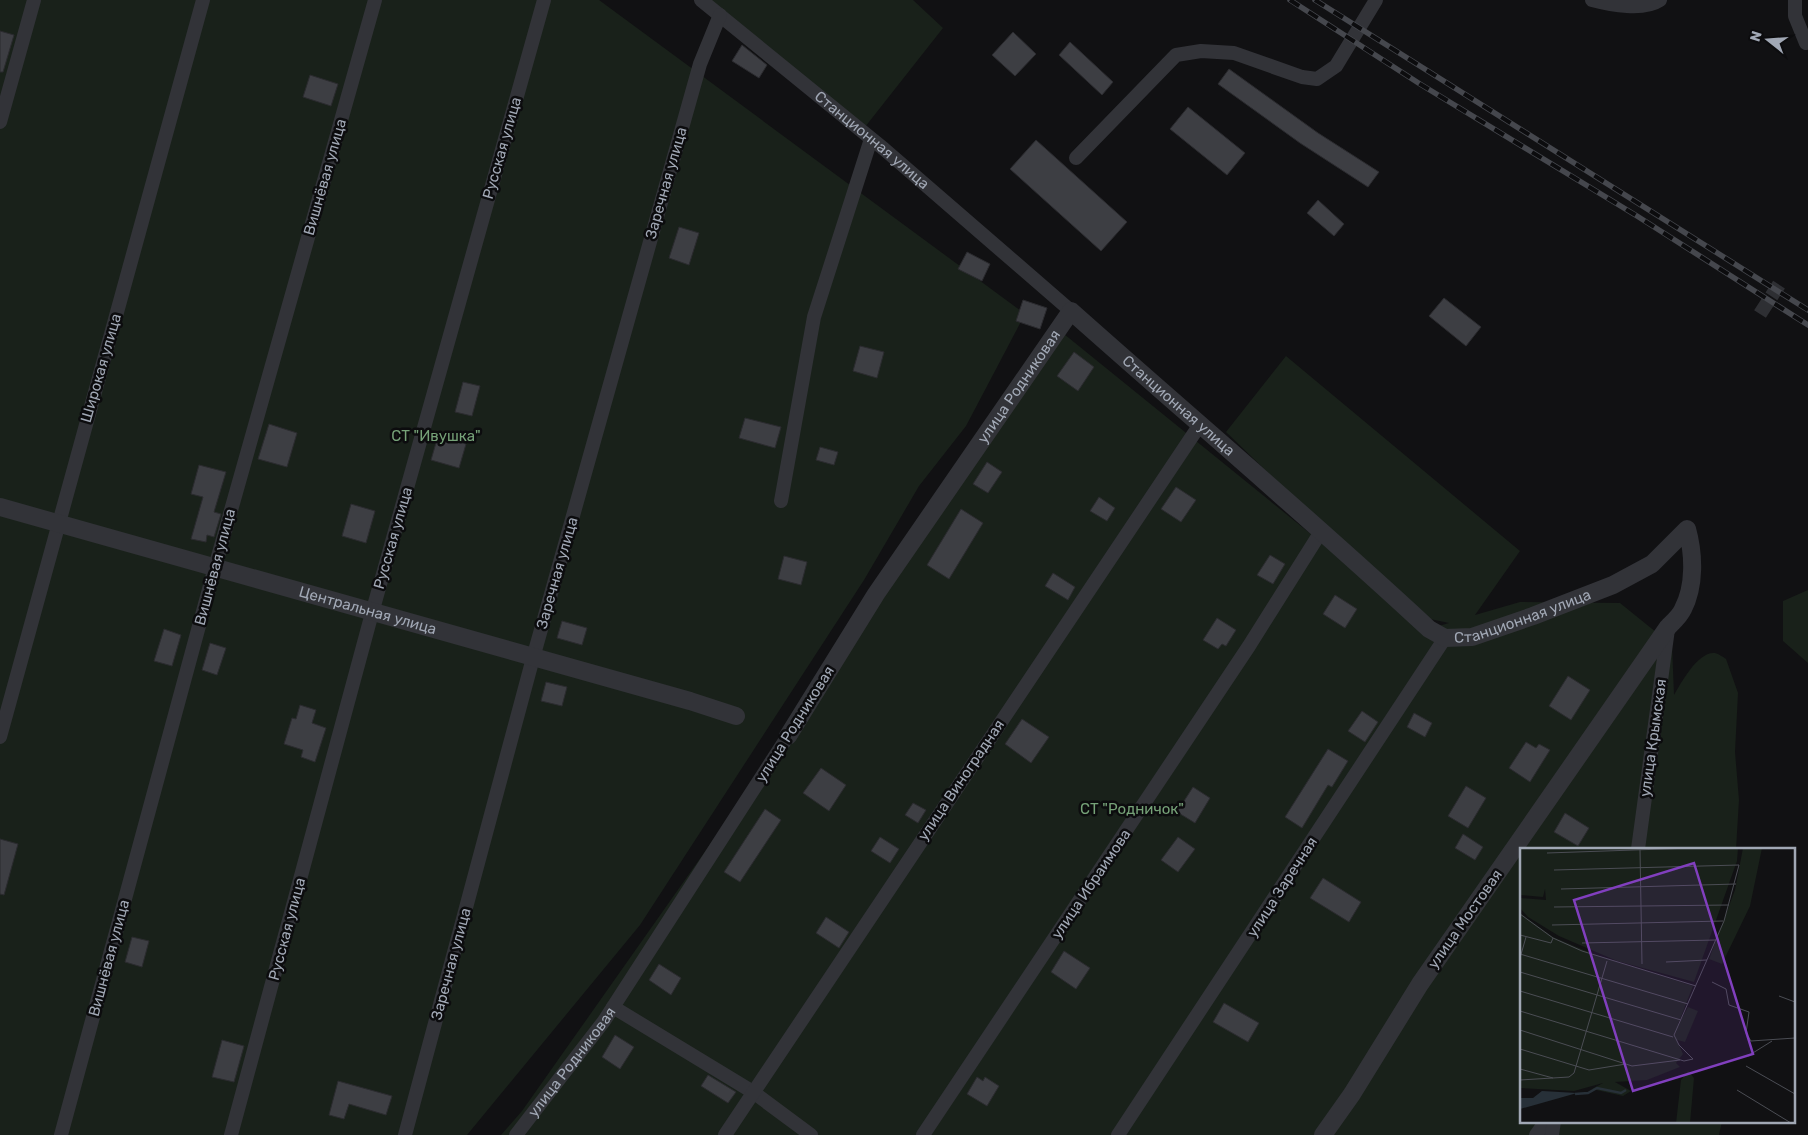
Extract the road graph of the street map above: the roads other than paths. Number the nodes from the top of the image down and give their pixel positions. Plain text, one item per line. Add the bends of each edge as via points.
1 (34, 0) edge
2 (203, 0) edge
3 (375, 0) edge
4 (544, 0) edge
5 (702, 0) edge
6 (1376, 0) edge
7 (1592, 0) edge
8 (1660, 0) edge
9 (1795, 0) edge
10 (720, 15) junction
11 (1806, 43) dead end
12 (0, 122) edge
13 (871, 139) junction
14 (1076, 158) dead end
15 (1071, 311) junction
16 (1199, 426) junction
17 (781, 501) dead end
18 (0, 507) edge
19 (58, 522) junction
20 (1688, 529) joint
21 (1322, 530) junction
22 (215, 567) junction
23 (372, 613) junction
24 (1668, 627) junction
25 (1445, 638) junction
26 (533, 658) junction
27 (736, 716) dead end
28 (788, 736) joint
29 (0, 737) edge
30 (1638, 848) edge
31 (613, 1007) junction
32 (753, 1092) junction
33 (1545, 1122) edge
34 (1554, 1122) edge
35 (61, 1135) edge
36 (231, 1135) edge
37 (404, 1135) edge
38 (516, 1135) edge
39 (725, 1135) edge
40 (811, 1135) edge
41 (923, 1135) edge
42 (1118, 1135) edge
43 (1323, 1135) edge
44 (1536, 1135) edge
45 (1552, 1135) edge

1 - 12 street
2 - 19 street, Широкая улица
3 - 22 street, Вишнёвая улица
4 - 23 street, Русская улица
5 - 10 street, Станционная улица
6 - 14 street via 1336,66 1317,79 1302,77 1234,53 1201,51 1176,55
7 - 8 street via 1605,4 1652,6
9 - 11 street via 1795,16
10 - 13 street, Станционная улица
10 - 26 street, Заречная улица via 700,64
13 - 15 street, Станционная улица
13 - 17 street via 814,317
15 - 16 street, Станционная улица
15 - 28 street, улица Родниковая via 876,594
16 - 21 street, Станционная улица
16 - 32 street, улица Виноградная
18 - 19 street, Центральная улица
19 - 22 street, Центральная улица
19 - 29 street, Широкая улица
20 - 24 street, улица Мостовая via 1692,547 1692,578 1683,609
20 - 25 street, Станционная улица via 1652,564 1613,585 1472,637
21 - 25 street, Станционная улица via 1428,629
21 - 41 street, улица Ибраимова via 1249,646
22 - 23 street, Центральная улица
22 - 35 street, Вишнёвая улица
23 - 26 street, Центральная улица
23 - 36 street, Русская улица
24 - 30 street, улица Крымская
24 - 43 street, улица Мостовая via 1420,984
25 - 42 street, улица Заречная
26 - 27 street, Центральная улица
26 - 37 street, Заречная улица
28 - 31 street, улица Родниковая
31 - 32 street
31 - 38 street, улица Родниковая
32 - 39 street, улица Виноградная
32 - 40 street
33 - 44 street
34 - 45 street

